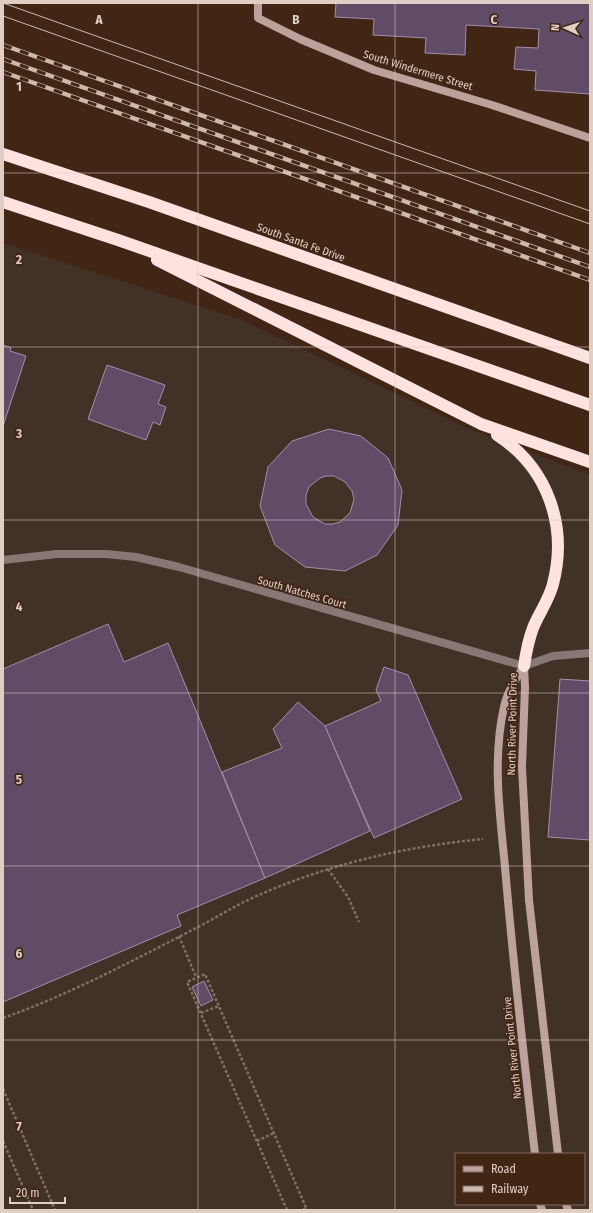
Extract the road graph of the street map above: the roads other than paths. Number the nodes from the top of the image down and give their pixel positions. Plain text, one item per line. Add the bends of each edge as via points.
1 (258, 3) edge
2 (590, 138) edge
3 (7, 155) edge
4 (3, 202) edge
5 (118, 240) junction
6 (590, 358) edge
7 (590, 405) edge
8 (481, 424) junction
9 (590, 462) edge
10 (3, 560) edge
11 (590, 653) edge
12 (524, 666) junction
13 (534, 1153) edge
14 (558, 1153) edge

1 - 2 street, South Windermere Street via 258,18 374,70 492,104
3 - 6 highway, South Santa Fe Drive via 149,202
4 - 5 highway
5 - 7 highway
5 - 8 highway
8 - 9 highway
8 - 12 highway via 510,443 525,458 540,478 557,520 557,564 553,584 546,604 533,627
10 - 12 street, South Natches Court via 86,553 149,560
11 - 12 street via 553,656
12 - 13 street, North River Point Drive via 509,691 504,706 499,746 499,784 508,907
12 - 14 street, North River Point Drive via 522,767 529,900

